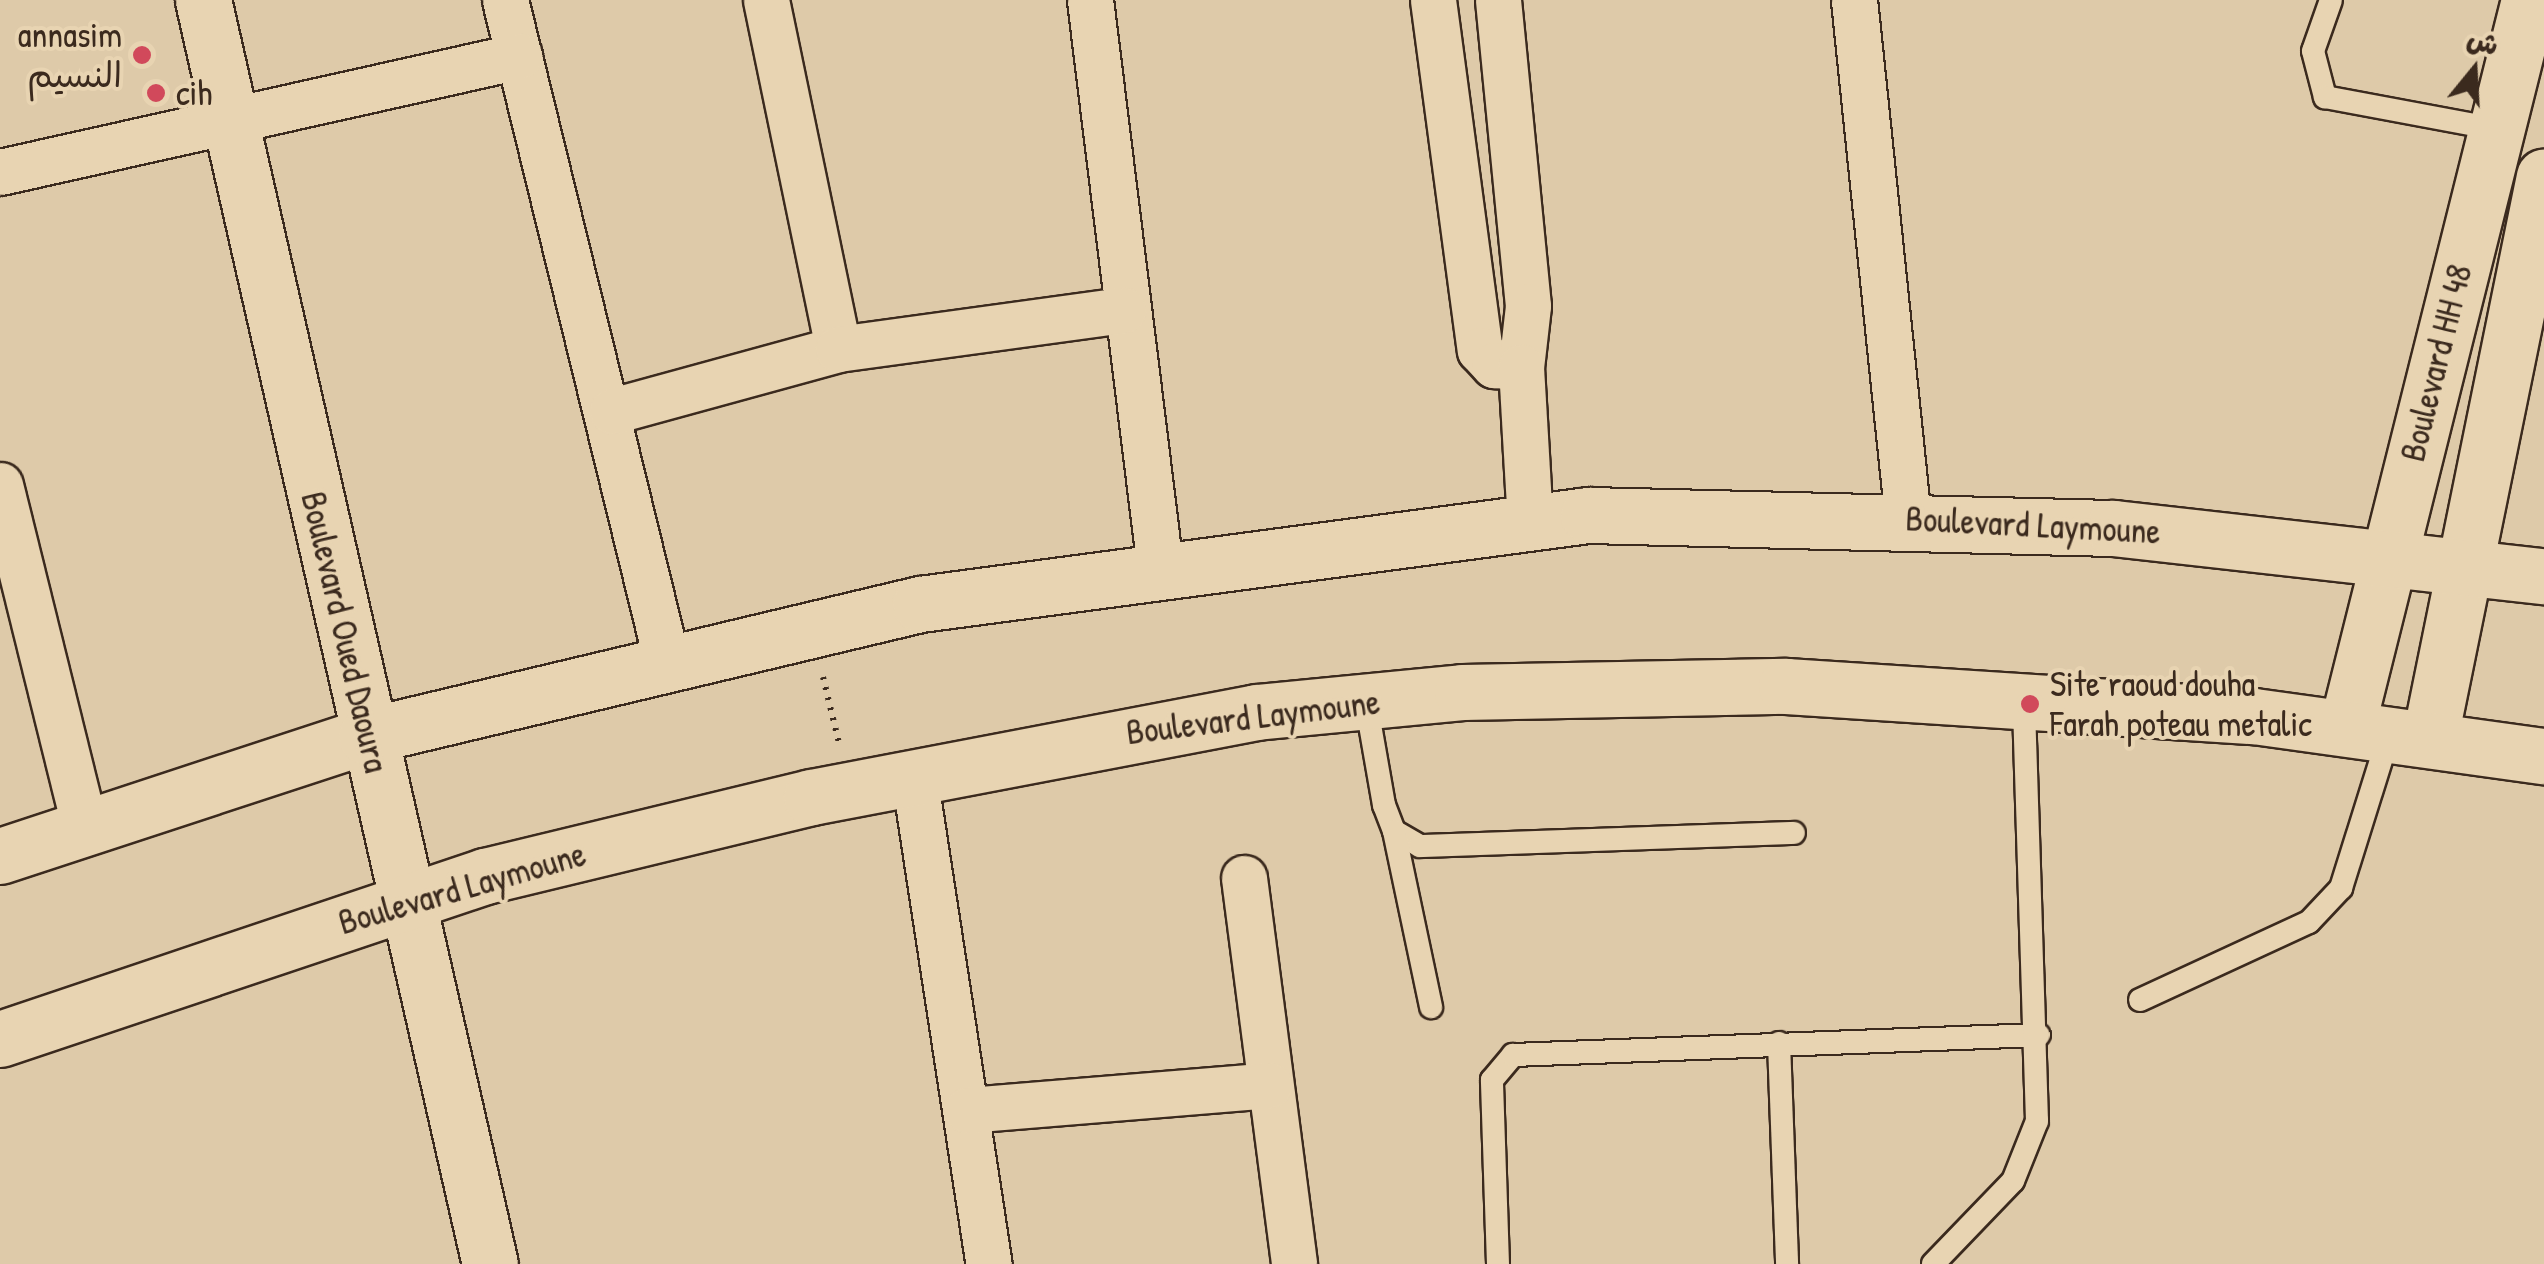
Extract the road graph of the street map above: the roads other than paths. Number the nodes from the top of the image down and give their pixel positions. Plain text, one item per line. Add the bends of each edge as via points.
1 (202, 0) edge
2 (505, 0) edge
3 (766, 0) edge
4 (1090, 0) edge
5 (1433, 0) edge
6 (1498, 0) edge
7 (1854, 0) edge
8 (2331, 0) edge
9 (2529, 0) edge
10 (519, 56) junction
11 (229, 118) junction
12 (2496, 129) junction
13 (0, 172) edge
14 (2544, 176) edge
15 (1123, 310) junction
16 (838, 349) junction
17 (1520, 367) junction
18 (612, 411) junction
19 (0, 486) edge
20 (1908, 520) junction
21 (1530, 523) junction
22 (2386, 556) junction
23 (2459, 565) junction
24 (1160, 568) junction
25 (2544, 576) edge
26 (16, 625) edge
27 (667, 662) junction
28 (2024, 697) junction
29 (1366, 701) junction
30 (2389, 732) junction
31 (366, 736) junction
32 (2544, 756) edge
33 (914, 776) junction
34 (85, 828) junction
35 (1394, 831) junction
36 (1794, 832) dead end
37 (0, 856) edge
38 (1244, 878) dead end
39 (409, 899) junction
40 (2140, 1000) dead end
41 (1430, 1006) dead end
42 (2040, 1035) junction
43 (0, 1039) edge
44 (1779, 1043) junction
45 (1269, 1085) junction
46 (966, 1110) junction
47 (490, 1264) edge
48 (989, 1264) edge
49 (1294, 1264) edge
50 (1498, 1264) edge
51 (1787, 1264) edge
52 (1934, 1264) edge

1 - 11 main road, Boulevard Oued Daoura
2 - 10 street
3 - 16 street
4 - 15 street
5 - 17 street via 1480,350 1494,365
6 - 17 street via 1528,306
7 - 20 street
8 - 12 lane via 2313,50 2325,97
9 - 12 main road, Boulevard HH 48
10 - 11 street
10 - 18 street
11 - 13 street
11 - 31 main road, Boulevard Oued Daoura
12 - 22 main road, Boulevard HH 48
14 - 23 main road, Boulevard HH 48
15 - 16 street
15 - 24 street
16 - 18 street
17 - 21 street
18 - 27 street
19 - 26 street
20 - 21 main road, Boulevard Laymoune via 1628,514
20 - 22 main road, Boulevard Laymoune via 2175,532
21 - 24 main road, Boulevard Laymoune
22 - 23 main road, Boulevard Laymoune
22 - 30 main road, Boulevard HH 48
23 - 25 main road, Boulevard Laymoune
23 - 30 main road, Boulevard HH 48
24 - 27 main road, Boulevard Laymoune via 920,604
26 - 34 street
27 - 31 main road, Boulevard Laymoune
28 - 29 main road, Boulevard Laymoune via 1767,686
28 - 30 main road, Boulevard Laymoune
28 - 42 lane
29 - 33 main road, Boulevard Laymoune via 1172,724
29 - 35 lane
30 - 32 main road, Boulevard Laymoune
30 - 40 lane via 2340,888 2309,922
31 - 34 main road, Boulevard Laymoune
31 - 39 main road, Boulevard Oued Daoura
33 - 39 main road, Boulevard Laymoune
33 - 46 street
34 - 37 main road, Boulevard Laymoune
35 - 36 lane via 1420,846
35 - 41 lane
38 - 45 street
39 - 43 main road, Boulevard Laymoune
39 - 47 main road, Boulevard Oued Daoura
42 - 44 lane
42 - 52 lane via 2029,1151 2014,1181
44 - 50 lane via 1513,1055 1492,1080
44 - 51 lane
45 - 46 street
45 - 49 street
46 - 48 street

